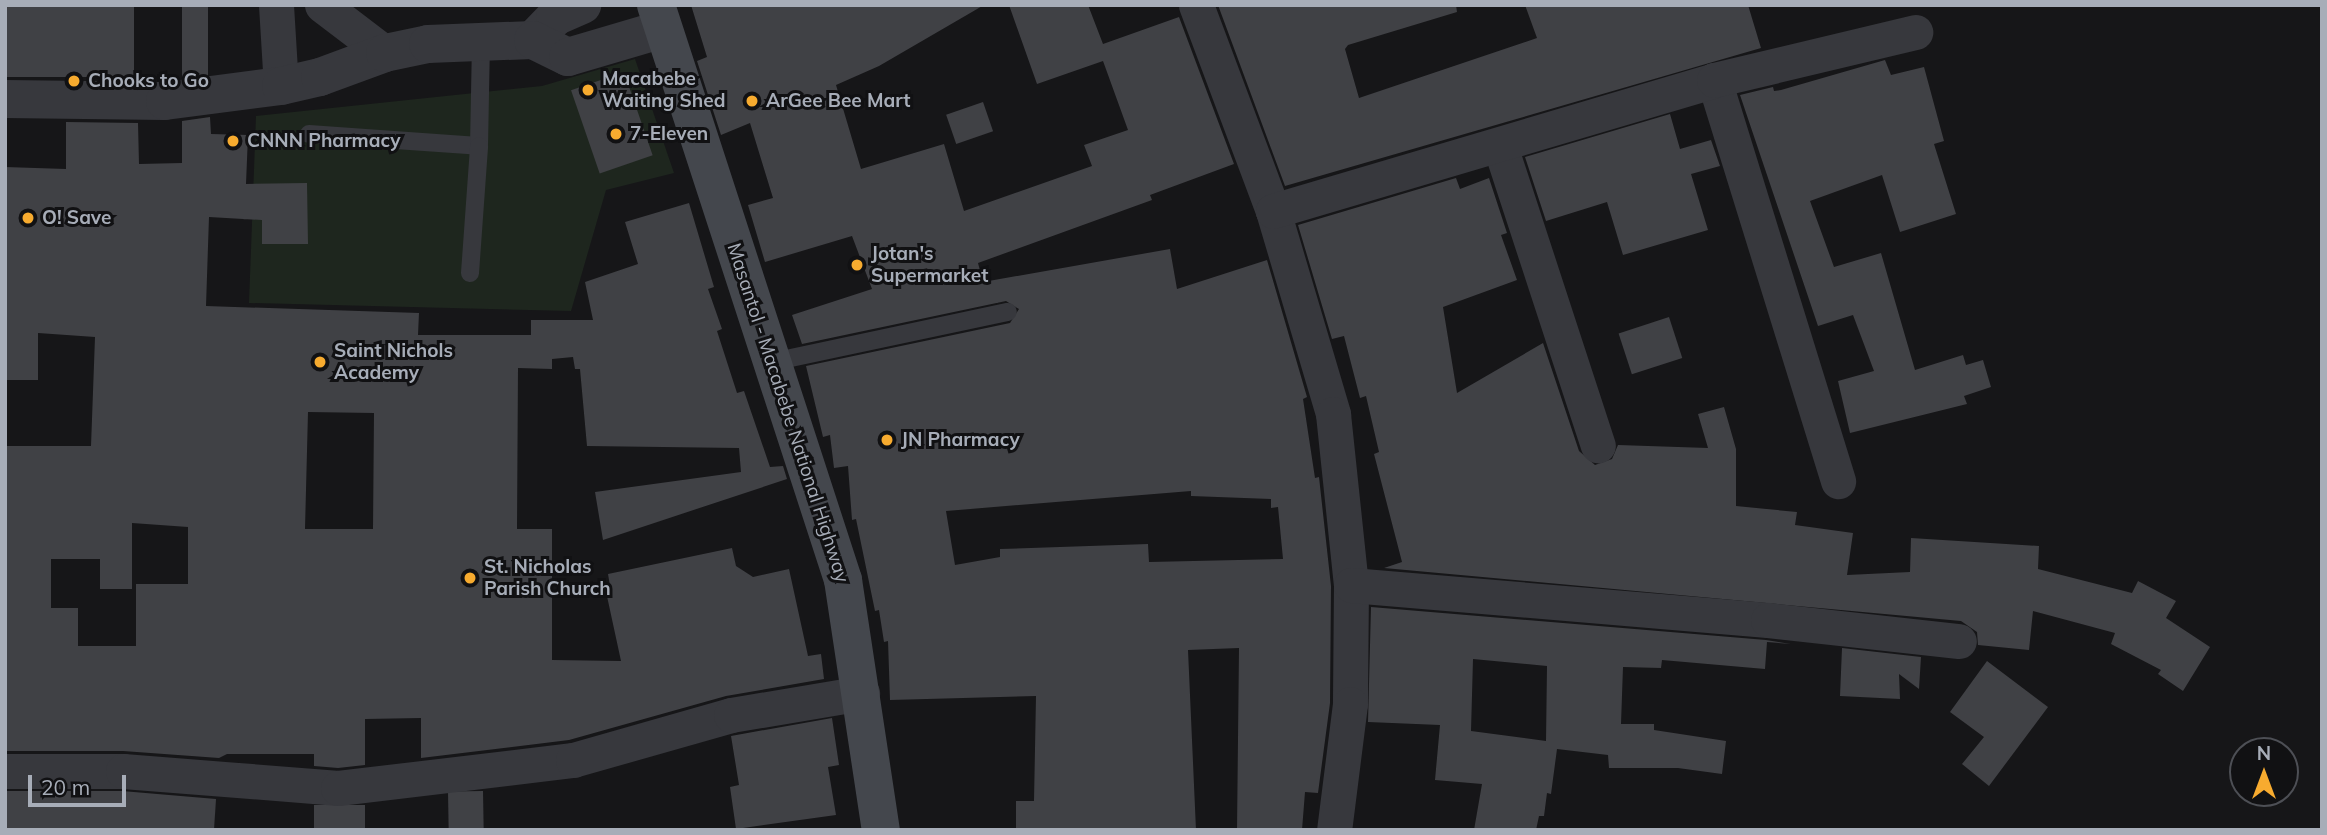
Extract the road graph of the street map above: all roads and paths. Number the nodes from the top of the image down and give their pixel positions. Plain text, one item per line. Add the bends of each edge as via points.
1 (276, 5) edge
2 (323, 5) edge
3 (582, 5) edge
4 (1196, 5) edge
5 (659, 17) edge
6 (1915, 33) dead end
7 (533, 40) junction
8 (481, 41) junction
9 (385, 52) junction
10 (1714, 80) junction
11 (281, 86) junction
12 (5, 99) edge
13 (309, 134) dead end
14 (479, 146) junction
15 (1500, 146) junction
16 (1273, 211) junction
17 (470, 273) dead end
18 (1008, 312) dead end
19 (772, 362) junction
20 (1598, 445) dead end
21 (1838, 481) dead end
22 (1351, 585) junction
23 (1959, 641) dead end
24 (862, 693) junction
25 (5, 771) edge
26 (881, 830) edge
27 (1334, 830) edge

1 - 11 street
2 - 9 street
3 - 7 street via 555,17
4 - 16 street
5 - 7 street via 568,57
5 - 19 main road, Masantol - Macabebe National Highway
6 - 10 street
7 - 8 street
8 - 9 street
8 - 14 lane
9 - 11 street via 320,78
10 - 15 street
10 - 21 street
11 - 12 street via 165,101
13 - 14 lane
14 - 17 lane
15 - 16 street
15 - 20 street
16 - 22 street via 1333,414
18 - 19 lane
19 - 24 main road, Masantol - Macabebe National Highway via 843,580
22 - 23 street
22 - 27 street via 1350,704
24 - 25 street via 731,715 573,760 338,788 123,771
24 - 26 main road, Masantol - Macabebe National Highway

